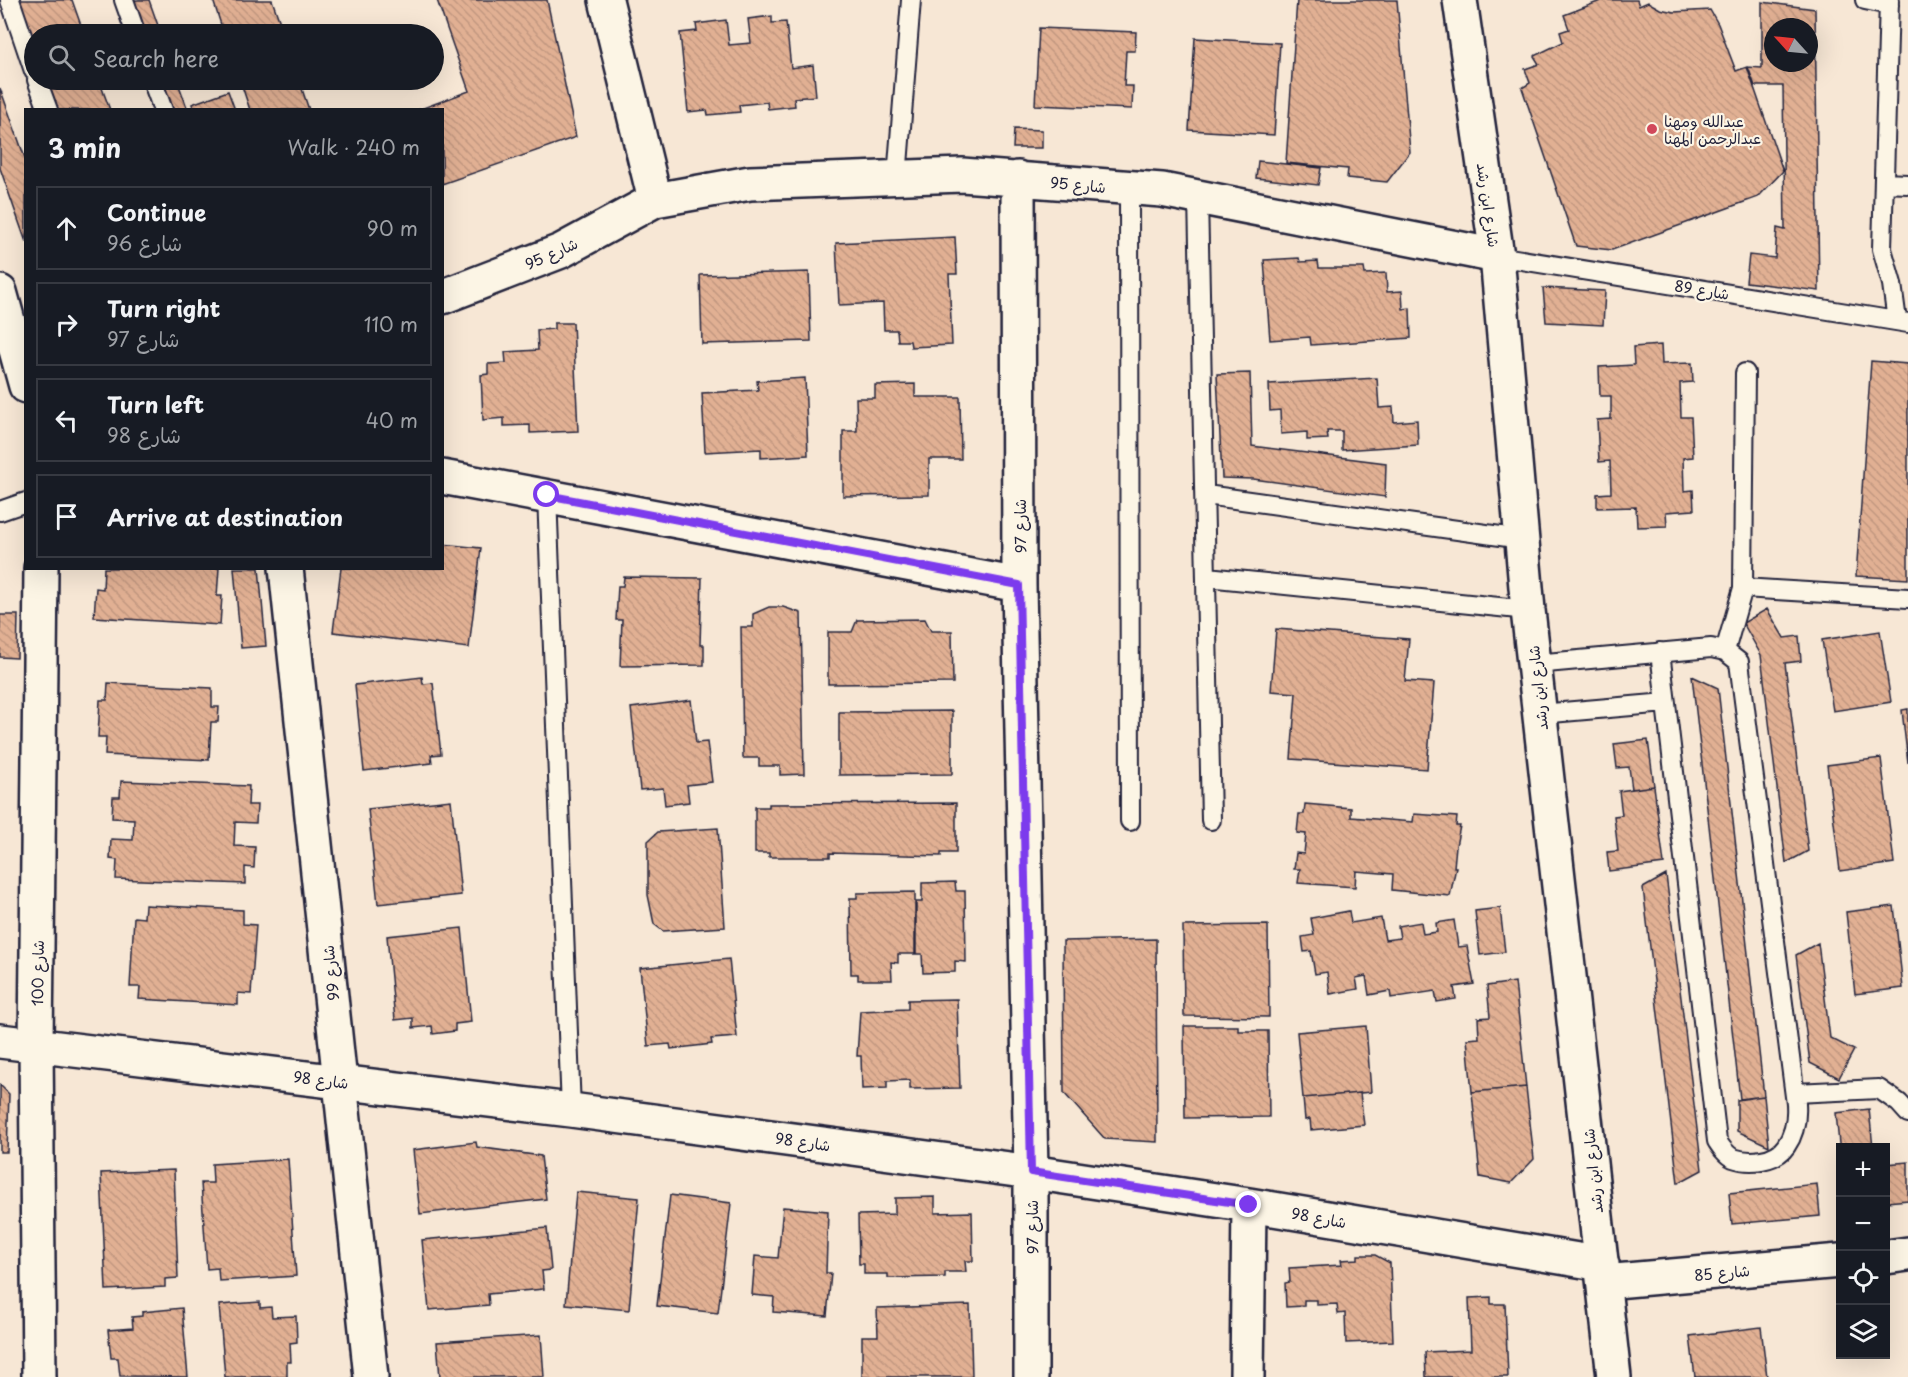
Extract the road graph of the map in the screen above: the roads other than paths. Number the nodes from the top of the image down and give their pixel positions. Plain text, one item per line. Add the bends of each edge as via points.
1 (10, 0) edge
2 (124, 0) edge
3 (606, 0) edge
4 (911, 0) edge
5 (1460, 0) edge
6 (1864, 0) edge
7 (1889, 2) edge
8 (132, 24) edge
9 (24, 41) edge
10 (41, 90) edge
11 (156, 90) edge
12 (47, 108) edge
13 (162, 108) edge
14 (897, 178) junction
15 (1018, 178) junction
16 (1884, 183) junction
17 (1908, 184) edge
18 (1129, 188) junction
19 (1198, 197) junction
20 (655, 200) junction
21 (1497, 256) junction
22 (0, 292) edge
23 (444, 296) edge
24 (1902, 322) edge
25 (1744, 373) dead end
26 (24, 379) edge
27 (444, 477) edge
28 (547, 495) junction
29 (1206, 495) junction
30 (24, 503) edge
31 (0, 511) edge
32 (1522, 539) junction
33 (41, 570) edge
34 (286, 570) edge
35 (1207, 577) junction
36 (1019, 585) junction
37 (1743, 588) junction
38 (1908, 598) edge
39 (1528, 610) junction
40 (1725, 651) junction
41 (1660, 652) junction
42 (1534, 664) junction
43 (1666, 703) junction
44 (1540, 714) junction
45 (1211, 820) dead end
46 (1130, 821) dead end
47 (0, 1041) edge
48 (36, 1046) junction
49 (342, 1081) junction
50 (1795, 1093) junction
51 (571, 1110) junction
52 (1908, 1113) edge
53 (1031, 1172) junction
54 (1249, 1205) junction
55 (1908, 1254) edge
56 (1890, 1256) edge
57 (1836, 1261) edge
58 (1603, 1273) junction
59 (39, 1377) edge
60 (371, 1377) edge
61 (1031, 1377) edge
62 (1248, 1377) edge
63 (1614, 1377) edge

1 - 9 lane
2 - 8 lane
3 - 20 street
4 - 14 lane
5 - 21 street, شارع ابن رشد
6 - 7 lane
7 - 16 lane
10 - 12 lane
11 - 13 lane
14 - 15 street, شارع 95
14 - 20 street, شارع 95 via 750,183
15 - 18 street, شارع 95
15 - 36 street, شارع 97
16 - 17 lane
16 - 24 lane via 1882,249
18 - 19 street, شارع 95
18 - 46 lane
19 - 21 street, شارع 95
19 - 29 lane
20 - 23 street, شارع 95 via 561,251
21 - 24 lane, شارع 89
21 - 32 street, شارع ابن رشد
22 - 26 street
25 - 37 lane
27 - 28 street
28 - 36 street
28 - 51 lane
29 - 32 lane
29 - 35 lane
30 - 31 lane
32 - 39 street, شارع ابن رشد
33 - 48 street, شارع 100
34 - 49 street, شارع 99
35 - 39 lane
35 - 45 lane
36 - 53 street, شارع 97
37 - 38 lane
37 - 40 lane
39 - 42 street, شارع ابن رشد
40 - 41 lane via 1711,648
40 - 50 lane via 1734,656 1742,671
41 - 42 lane
41 - 43 lane
42 - 44 street, شارع ابن رشد
43 - 44 lane
43 - 50 lane via 1717,1141 1723,1151 1732,1158 1752,1161 1773,1157 1785,1148 1797,1120
44 - 58 street, شارع ابن رشد
47 - 48 street, شارع 98
48 - 49 street, شارع 98
48 - 59 street, شارع 100
49 - 51 street, شارع 98
49 - 60 street, شارع 99
50 - 52 lane via 1879,1089
51 - 53 street, شارع 98
53 - 54 street, شارع 98
53 - 61 street, شارع 97
54 - 58 street, شارع 98
54 - 62 street
55 - 56 street
57 - 58 street, شارع 85
58 - 63 street, شارع ابن رشد

